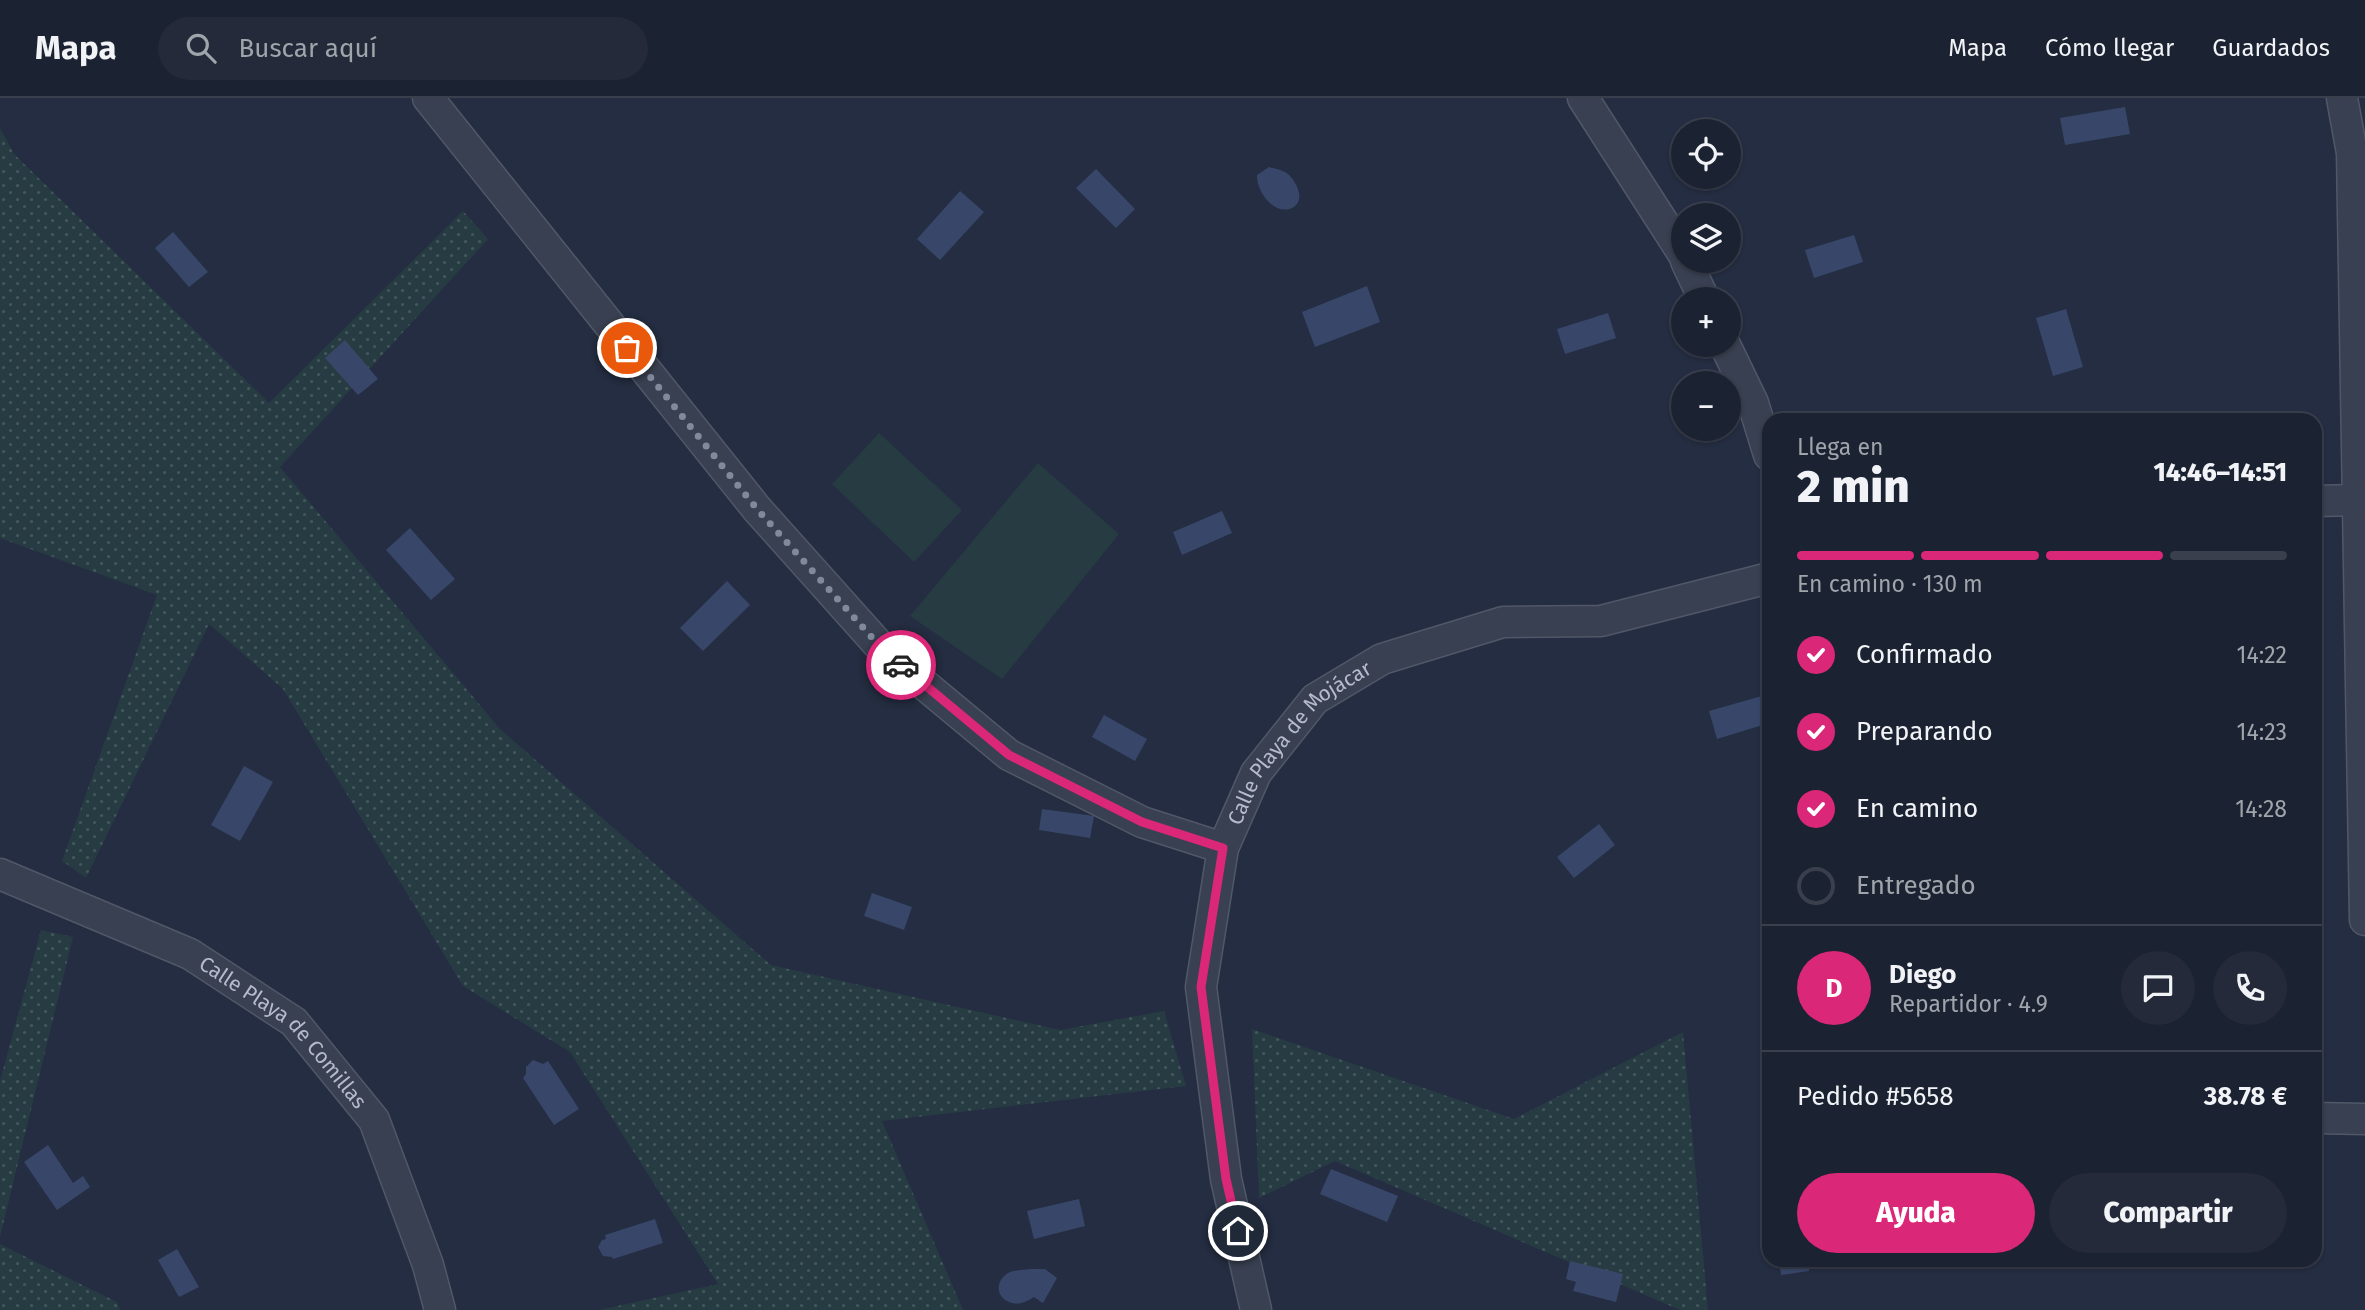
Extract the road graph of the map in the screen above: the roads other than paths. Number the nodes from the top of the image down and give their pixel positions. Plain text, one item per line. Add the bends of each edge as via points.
1 (428, 98) edge
2 (1583, 98) edge
3 (2342, 98) edge
4 (1671, 235) edge
5 (1731, 357) edge
6 (1762, 434) edge
7 (2359, 499) junction
8 (2322, 501) edge
9 (1762, 580) edge
10 (1223, 848) junction
11 (0, 874) edge
12 (2365, 920) edge
13 (2322, 1118) edge
14 (2365, 1119) edge
15 (440, 1310) edge
16 (1256, 1310) edge

1 - 10 street via 757,509 885,652 1009,755 1142,822
2 - 4 street
3 - 7 street via 2352,153
5 - 6 street
7 - 8 street
7 - 12 street
9 - 10 street, Calle Playa de Mojácar via 1601,621 1503,622 1382,659 1315,699 1256,773
10 - 16 street, Calle Playa de Mojácar via 1201,987 1226,1179
11 - 15 street, Calle Playa de Comillas via 190,954 294,1022 374,1119 429,1265
13 - 14 street

